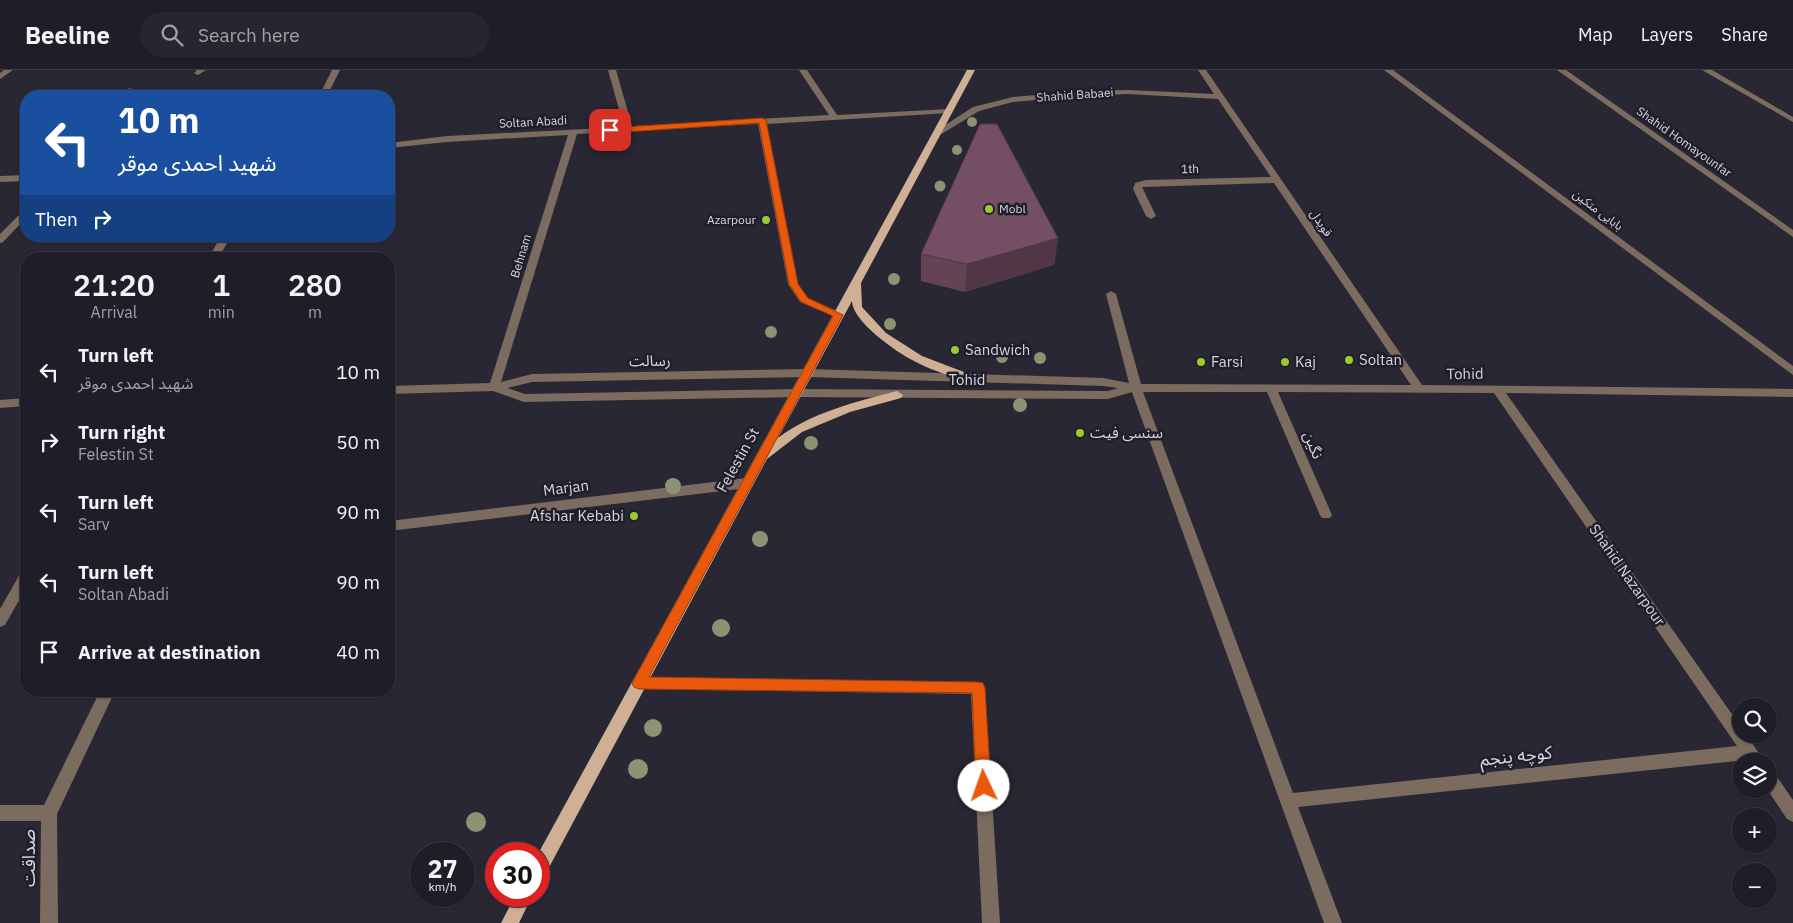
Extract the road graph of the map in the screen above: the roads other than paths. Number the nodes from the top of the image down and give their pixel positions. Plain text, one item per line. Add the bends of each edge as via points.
1 (9, 70) edge
2 (336, 70) edge
3 (612, 70) edge
4 (804, 70) edge
5 (971, 70) edge
6 (1202, 70) edge
7 (1388, 70) edge
8 (1561, 70) edge
9 (1706, 70) edge
10 (0, 77) edge
11 (325, 90) edge
12 (1220, 97) junction
13 (949, 111) junction
14 (834, 116) junction
15 (762, 120) junction
16 (1793, 120) edge
17 (628, 129) junction
18 (572, 133) junction
19 (937, 133) junction
20 (395, 144) edge
21 (20, 178) edge
22 (0, 179) edge
23 (1277, 180) junction
24 (1151, 216) dead end
25 (20, 219) edge
26 (1793, 234) edge
27 (0, 240) edge
28 (856, 282) junction
29 (1111, 294) dead end
30 (838, 315) junction
31 (1793, 371) edge
32 (807, 373) junction
33 (965, 377) junction
34 (494, 387) junction
35 (1136, 388) junction
36 (1271, 388) junction
37 (1497, 389) junction
38 (395, 390) edge
39 (1420, 390) junction
40 (796, 393) junction
41 (1793, 393) edge
42 (897, 395) junction
43 (20, 402) edge
44 (0, 404) edge
45 (762, 458) junction
46 (747, 483) junction
47 (1326, 515) dead end
48 (395, 525) edge
49 (20, 586) edge
50 (0, 620) edge
51 (639, 683) junction
52 (105, 697) edge
53 (1751, 753) edge
54 (1732, 758) edge
55 (1777, 791) edge
56 (1287, 801) junction
57 (0, 812) edge
58 (49, 813) junction
59 (1793, 814) edge
60 (550, 849) edge
61 (518, 907) edge
62 (49, 923) edge
63 (510, 923) edge
64 (991, 923) edge
65 (1333, 923) edge

1 - 10 street
2 - 11 street
3 - 17 street
4 - 14 street
5 - 13 main road, Felestin St
6 - 12 street, قویدل
7 - 31 street, بابایی متکین
8 - 26 street, Shahid Homayounfar
9 - 16 street
12 - 19 street, Shahid Babaei via 1119,92 1016,99 977,108
12 - 23 street, قویدل
13 - 14 street, Soltan Abadi
13 - 19 main road, Felestin St
14 - 15 street, Soltan Abadi
15 - 17 street, Soltan Abadi
15 - 30 street via 793,284 804,300
17 - 18 street, Soltan Abadi
18 - 20 street, Soltan Abadi
18 - 34 street, Behnam
19 - 28 main road, Felestin St
21 - 22 street
23 - 24 street, 1th via 1138,185
23 - 39 street, قویدل
25 - 27 street
28 - 30 main road, Felestin St
28 - 33 main road via 857,308 882,335 918,359
29 - 35 street
30 - 32 main road, Felestin St
32 - 33 street, Tohid
32 - 34 street, رسالت via 532,378
32 - 40 main road, Felestin St
33 - 35 street, Tohid via 1103,382
34 - 38 street, رسالت
34 - 40 street, رسالت via 524,398
35 - 36 street, Tohid
35 - 42 street, Tohid via 1108,395
35 - 56 street
36 - 39 street, Tohid
36 - 47 street, نگین
37 - 39 street, Tohid
37 - 41 street, Tohid
37 - 53 street, Shahid Nazarpour
40 - 42 street, Tohid
40 - 45 main road, Felestin St
42 - 45 main road via 846,409 798,429
43 - 44 street
45 - 46 main road, Felestin St
46 - 48 street, Marjan
46 - 51 main road, Felestin St
49 - 50 street
51 - 60 main road, Felestin St
51 - 64 street via 978,688
52 - 58 street
54 - 56 street, کوچه پنجم
55 - 59 street
56 - 65 street
57 - 58 street, صداقت
58 - 62 street, صداقت
61 - 63 main road

